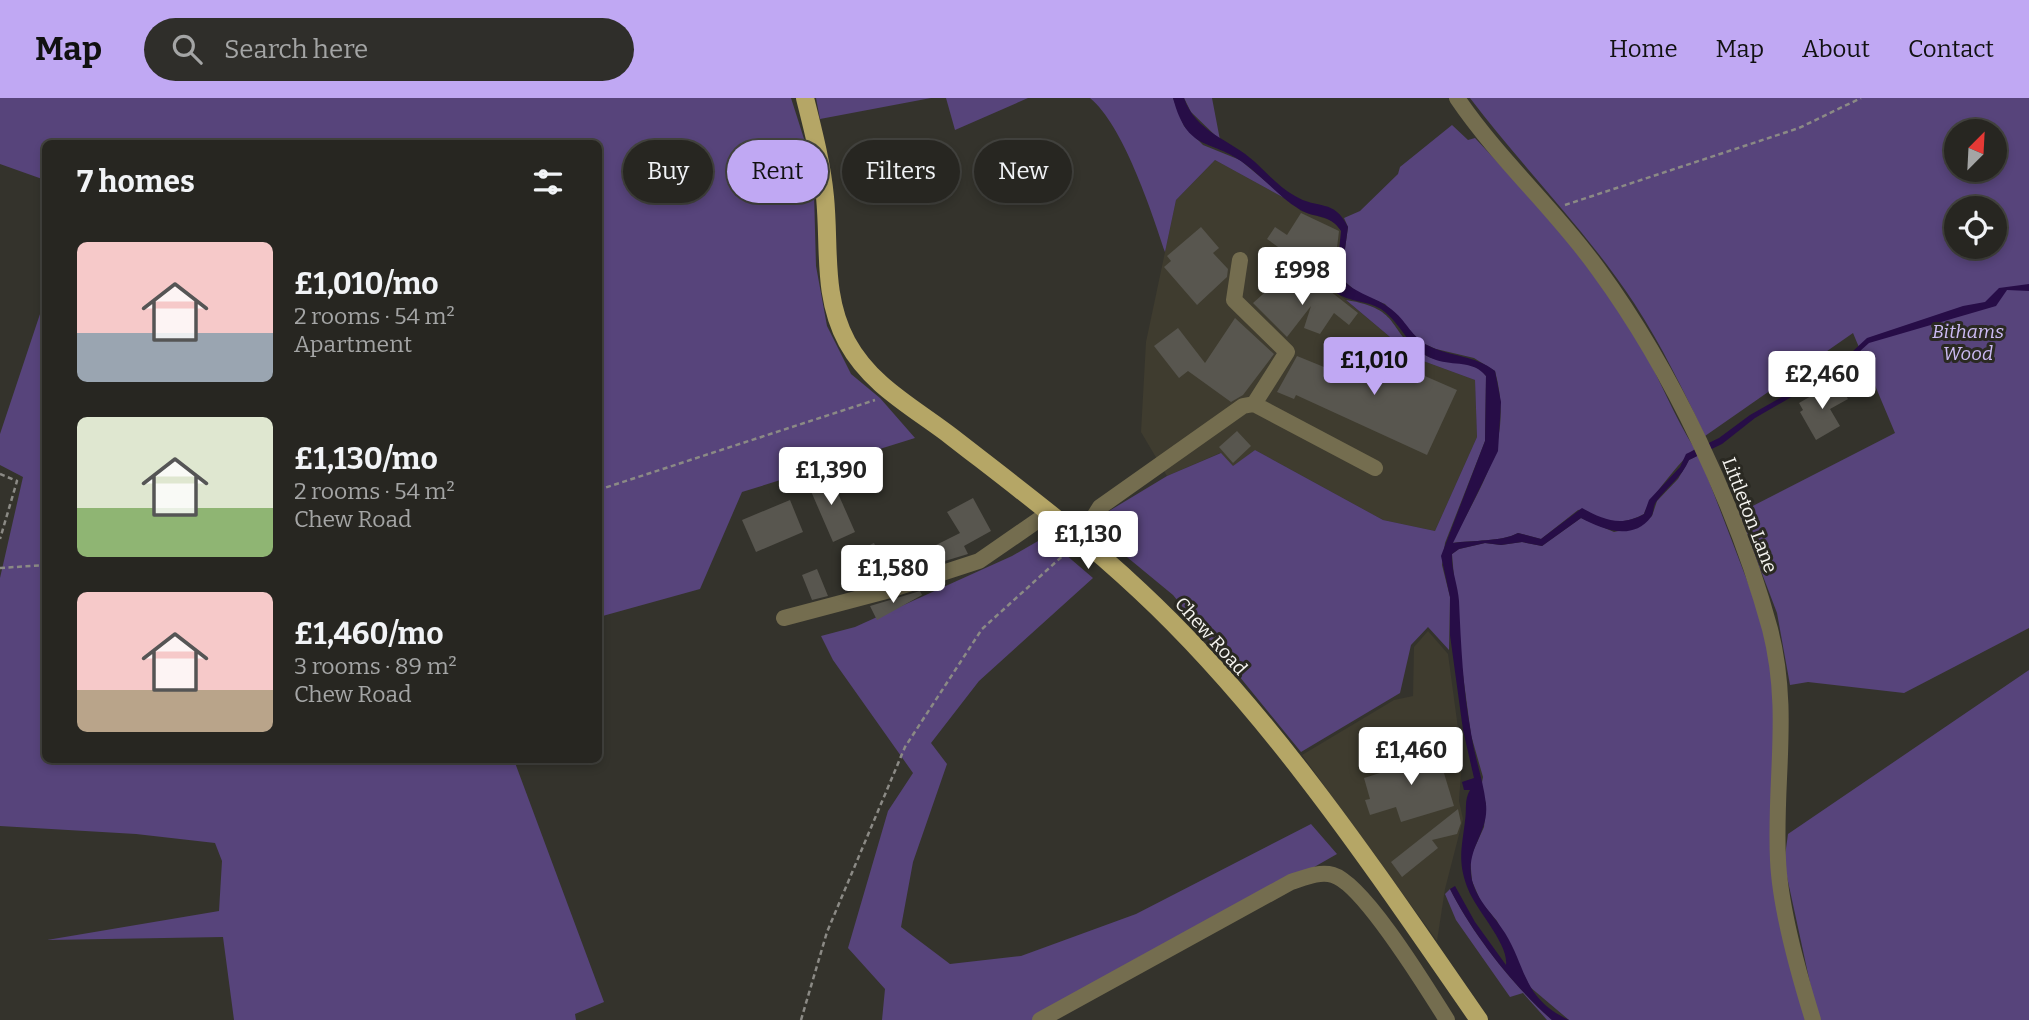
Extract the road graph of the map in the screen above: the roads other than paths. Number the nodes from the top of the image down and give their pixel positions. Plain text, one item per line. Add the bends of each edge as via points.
1 (805, 98) edge
2 (1457, 98) edge
3 (1240, 260) dead end
4 (1254, 404) junction
5 (1375, 468) dead end
6 (1047, 514) junction
7 (1080, 540) junction
8 (784, 618) dead end
9 (1040, 1020) edge
10 (1447, 1020) edge
11 (1479, 1020) edge
12 (1813, 1020) edge

1 - 6 main road, Chew Road via 822,176 827,268 837,320 863,368
2 - 12 street, Littleton Lane via 1514,170 1553,209 1640,329 1717,483 1770,629 1783,696 1778,861
3 - 4 street via 1234,300 1287,352
4 - 5 street
4 - 7 street via 1243,406 1100,506
6 - 7 main road, Chew Road
6 - 8 street via 979,561
7 - 11 main road, Chew Road via 1141,591 1269,733 1330,810
9 - 10 street via 1291,882 1317,874 1335,875 1355,890

